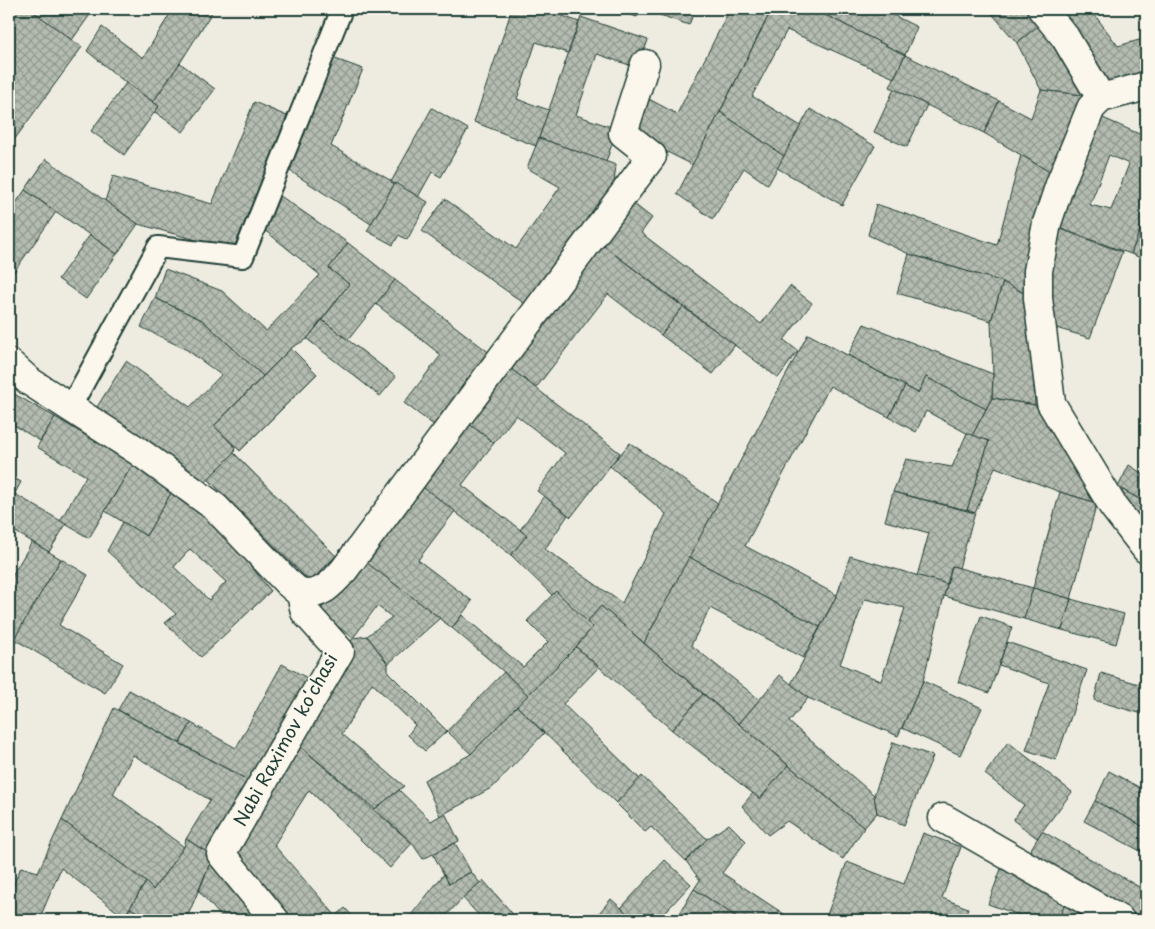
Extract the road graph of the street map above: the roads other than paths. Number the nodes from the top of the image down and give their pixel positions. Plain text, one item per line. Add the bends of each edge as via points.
1 (342, 9) edge
2 (1042, 9) edge
3 (645, 64) dead end
4 (1146, 86) edge
5 (1101, 98) junction
6 (9, 363) edge
7 (70, 408) junction
8 (1146, 549) edge
9 (302, 594) junction
10 (943, 818) dead end
11 (275, 920) edge
12 (1120, 920) edge

1 - 7 lane via 243,257 158,247
2 - 5 street via 1065,37
3 - 9 street via 623,133 652,156 344,570 320,592
4 - 5 street
5 - 8 street via 1091,108 1047,223 1038,271 1038,298 1050,403 1113,506
6 - 7 street via 29,381
7 - 9 street via 138,451 215,507
9 - 11 street, Nabi Raximov koʻchasi via 305,612 340,651 221,854
10 - 12 street

